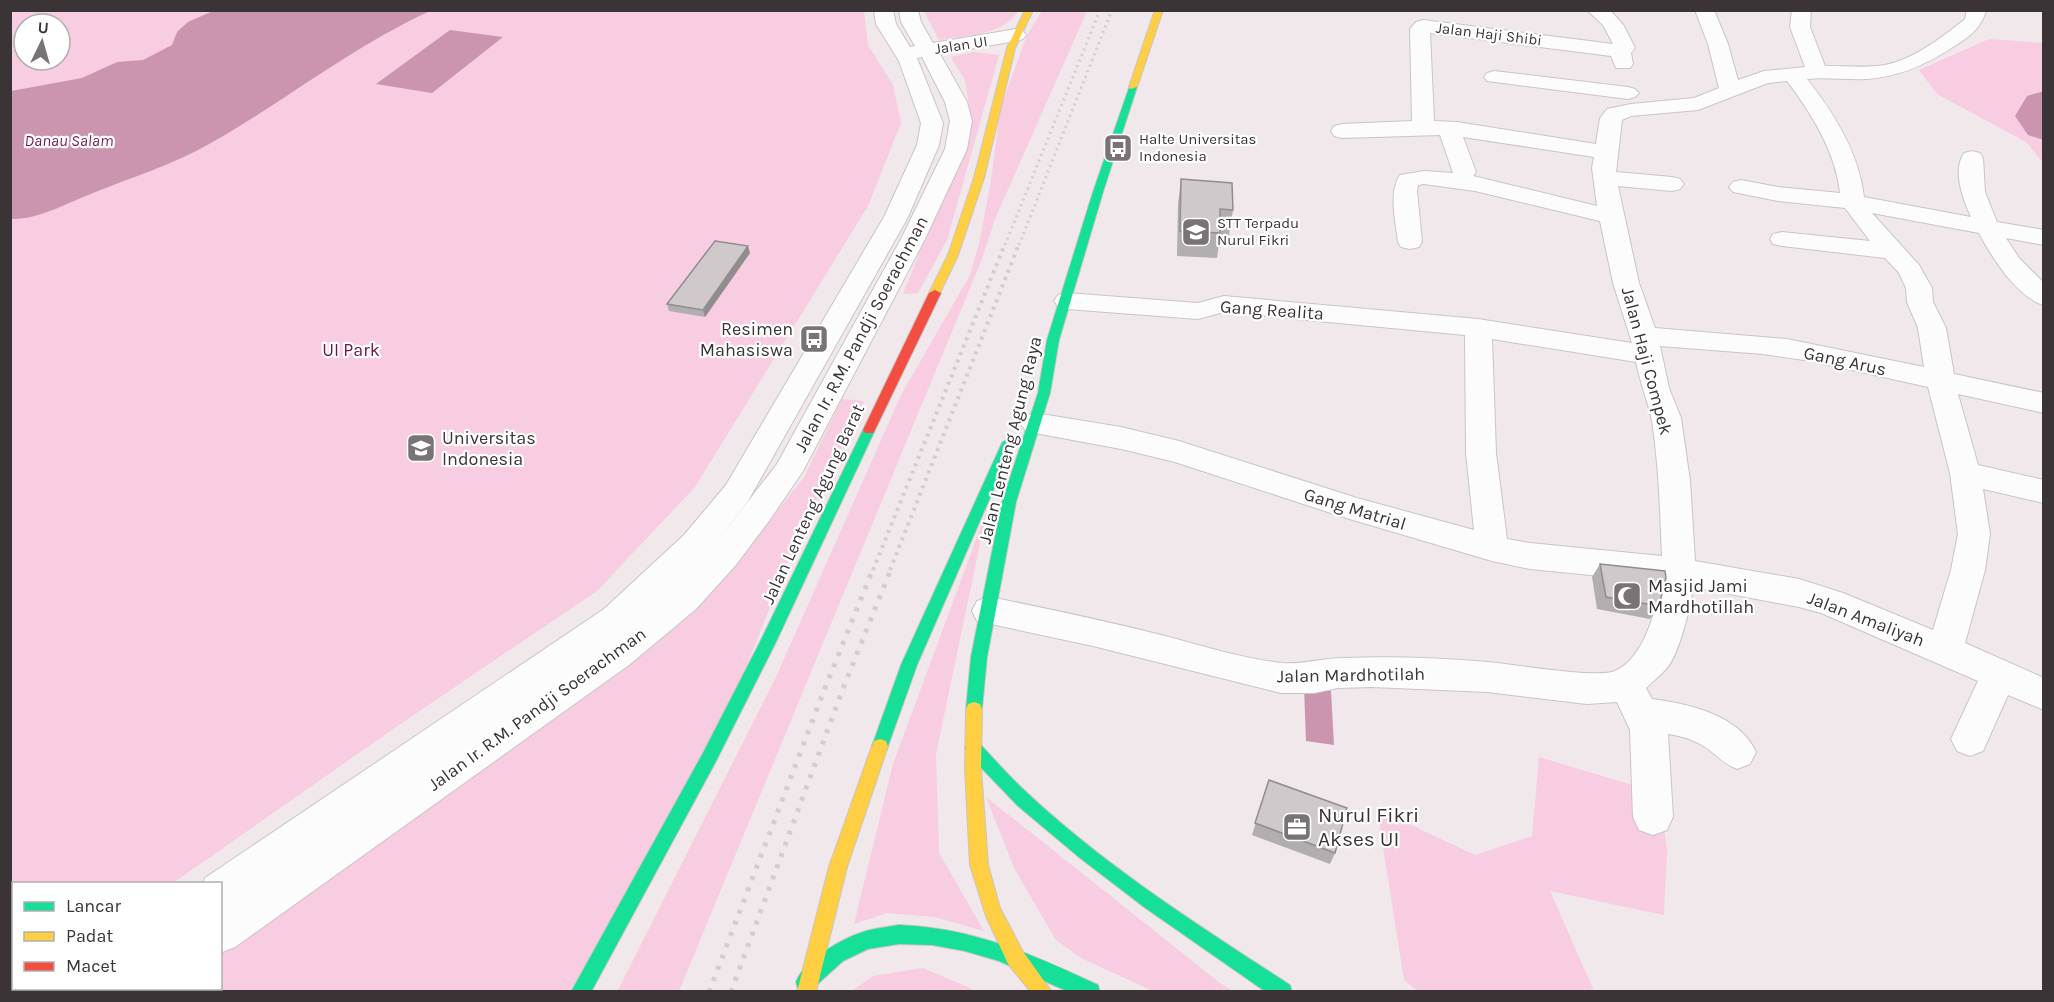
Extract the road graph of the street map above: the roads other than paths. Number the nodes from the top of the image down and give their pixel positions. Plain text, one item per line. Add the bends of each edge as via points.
1 (883, 10) edge
2 (908, 10) edge
3 (1029, 10) edge
4 (1159, 10) edge
5 (1704, 10) edge
6 (1802, 10) edge
7 (1977, 10) edge
8 (1490, 17) dead end
9 (1594, 17) edge
10 (1618, 41) junction
11 (1013, 42) junction
12 (919, 56) junction
13 (1817, 72) junction
14 (1791, 73) junction
15 (1494, 77) dead end
16 (1730, 91) junction
17 (1551, 100) dead end
18 (1625, 105) junction
19 (1423, 127) junction
20 (1449, 129) junction
21 (1342, 131) dead end
22 (1972, 158) dead end
23 (1605, 165) junction
24 (1464, 172) dead end
25 (1672, 184) dead end
26 (1741, 187) dead end
27 (1853, 202) junction
28 (1611, 217) junction
29 (1990, 229) junction
30 (2043, 238) edge
31 (1782, 239) dead end
32 (1410, 243) dead end
33 (1894, 252) junction
34 (2043, 297) edge
35 (1067, 301) junction
36 (1478, 328) junction
37 (828, 334) junction
38 (860, 337) junction
39 (1053, 340) junction
40 (1646, 346) junction
41 (1031, 379) dead end
42 (1941, 383) junction
43 (2043, 403) edge
44 (1023, 429) junction
45 (1965, 473) junction
46 (2043, 492) edge
47 (1492, 548) junction
48 (1679, 571) junction
49 (989, 611) junction
50 (1945, 650) junction
51 (1999, 675) junction
52 (2043, 695) edge
53 (1635, 699) junction
54 (1970, 739) dead end
55 (973, 748) junction
56 (1737, 752) dead end
57 (1653, 817) dead end
58 (222, 891) edge
59 (222, 931) edge
60 (1015, 957) junction
61 (807, 985) edge
62 (580, 992) edge
63 (798, 992) edge
64 (1043, 992) edge
65 (1091, 992) edge
66 (1283, 992) edge

1 - 12 street via 886,24
2 - 12 street
3 - 11 main road, Jalan Lenteng Agung Barat
4 - 35 main road, Jalan Lenteng Agung Raya via 1098,192
5 - 16 street
6 - 13 street via 1800,27
7 - 13 street via 1974,21 1952,39 1926,56 1891,70
8 - 9 street, Jalan Haji Shibi
9 - 10 street, Jalan Haji Shibi via 1606,16
10 - 18 street
10 - 19 street, Jalan Haji Shibi via 1423,26
11 - 12 street, Jalan UI
11 - 62 main road, Jalan Lenteng Agung Barat via 979,178 953,255 762,654
12 - 37 street, Jalan Ir. R.M. Pandji Soerachman via 932,123 928,145 896,217
12 - 38 street, Jalan Ir. R.M. Pandji Soerachman via 956,102 961,121 956,149
13 - 14 street
14 - 16 street via 1764,77
14 - 27 street via 1832,132
15 - 18 street
16 - 18 street via 1685,107
17 - 18 street via 1603,108
18 - 23 street, Jalan Haji Compek via 1608,125
19 - 20 street
19 - 21 street
20 - 23 street
20 - 24 street
22 - 29 street via 1972,190
23 - 25 street
23 - 28 street, Jalan Haji Compek
26 - 27 street
27 - 29 street
27 - 33 street
28 - 32 street via 1518,193 1414,177 1408,180 1405,191
28 - 40 street, Jalan Haji Compek
29 - 30 street
29 - 34 street via 2022,278
31 - 33 street
33 - 42 street via 1919,288 1920,303 1932,328
35 - 36 street, Gang Realita via 1198,311 1224,304
35 - 39 main road, Jalan Lenteng Agung Raya
36 - 40 street, Gang Realita
36 - 47 street via 1481,453
37 - 38 street
37 - 58 street, Jalan Ir. R.M. Pandji Soerachman via 737,493 696,544 664,575 616,619
38 - 59 street, Jalan Ir. R.M. Pandji Soerachman via 788,471 723,557 684,599 585,678
39 - 41 main road
39 - 44 main road, Jalan Lenteng Agung Raya via 1044,393
40 - 42 street, Gang Arus via 1791,349
40 - 48 street, Jalan Haji Compek via 1671,451
42 - 43 street, Gang Arus
42 - 45 street
44 - 47 street, Gang Matrial via 1161,447
44 - 49 main road, Jalan Lenteng Agung Raya
44 - 61 main road via 909,665 838,867
45 - 46 street
45 - 50 street via 1974,534
47 - 48 street, Gang Matrial via 1530,556
48 - 50 street, Jalan Amaliyah via 1799,593
48 - 53 street via 1674,604 1656,656
49 - 53 street, Jalan Mardhotilah via 1281,678 1372,672 1487,677 1608,688
49 - 55 main road, Jalan Lenteng Agung Raya via 976,691
50 - 51 street, Jalan Amaliyah
51 - 52 street, Jalan Amaliyah
51 - 54 street
53 - 56 street, Jalan Mardhotilah via 1670,717 1714,731
53 - 57 street via 1649,729
55 - 60 main road, Jalan Lenteng Agung Raya via 979,865 992,910
55 - 66 main road via 1022,799 1101,865
60 - 61 main road via 944,937 894,936 850,947 835,956
60 - 64 main road, Jalan Lenteng Agung Raya
60 - 65 main road
61 - 63 main road

